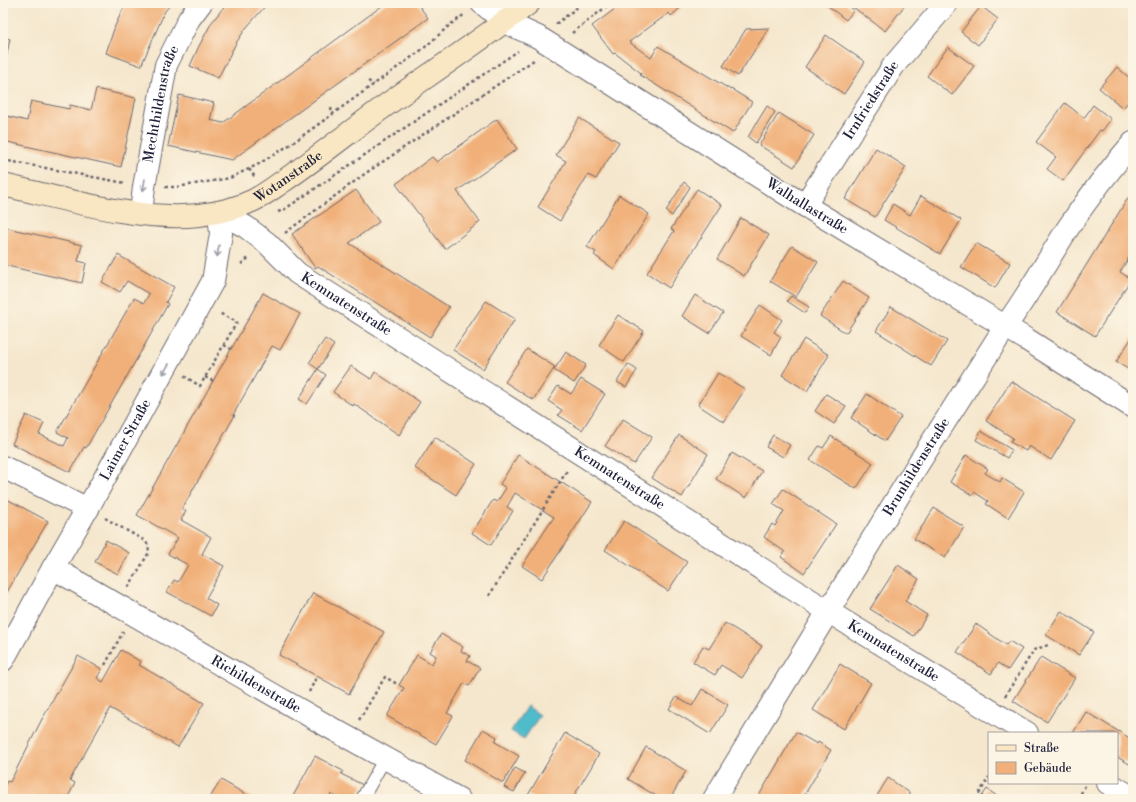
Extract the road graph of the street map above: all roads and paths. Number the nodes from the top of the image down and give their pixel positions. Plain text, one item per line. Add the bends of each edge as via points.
1 (201, 3) edge
2 (529, 3) edge
3 (583, 3) edge
4 (611, 3) edge
5 (947, 3) edge
6 (476, 7) edge
7 (505, 22) junction
8 (580, 27) dead end
9 (538, 37) junction
10 (532, 61) dead end
11 (368, 81) dead end
12 (374, 84) junction
13 (331, 108) dead end
14 (332, 114) junction
15 (1133, 143) edge
16 (3, 160) edge
17 (3, 185) edge
18 (144, 187) junction
19 (806, 205) junction
20 (219, 212) junction
21 (141, 213) junction
22 (285, 232) dead end
23 (215, 310) dead end
24 (1005, 327) junction
25 (224, 345) junction
26 (231, 349) dead end
27 (180, 374) dead end
28 (205, 377) junction
29 (213, 382) dead end
30 (1133, 406) edge
31 (578, 452) junction
32 (3, 467) edge
33 (88, 509) junction
34 (53, 568) junction
35 (489, 596) dead end
36 (126, 610) junction
37 (829, 612) junction
38 (1048, 645) dead end
39 (3, 660) edge
40 (105, 665) dead end
41 (317, 676) dead end
42 (314, 683) dead end
43 (397, 684) dead end
44 (1004, 698) dead end
45 (370, 701) dead end
46 (1025, 732) edge
47 (385, 758) junction
48 (988, 779) edge
49 (1086, 784) edge
50 (1110, 784) edge
51 (1133, 798) edge
52 (362, 799) edge
53 (459, 799) edge
54 (714, 799) edge
55 (976, 799) edge
56 (1078, 799) edge

1 -> 18 street, Mechthildenstraße via 189,19 166,65
2 - 7 main road, Wotanstraße
3 - 9 path
4 - 8 path
5 - 19 street, Irnfriedstraße via 894,65
6 - 7 street, Walhallastraße
6 - 12 path
7 - 9 street, Walhallastraße
7 - 20 main road, Wotanstraße via 388,104 308,165 254,200
9 - 19 street, Walhallastraße
10 - 22 path via 366,173
11 - 12 path
12 - 14 path
13 - 14 path
14 - 18 path via 291,144 230,178 177,187
15 - 24 street, Brunhildenstraße via 1101,181
16 - 18 path
17 - 21 main road, Wotanstraße via 109,209
18 - 21 street, Mechthildenstraße
19 - 24 street, Walhallastraße
20 - 21 main road, Wotanstraße via 198,216
20 - 31 street, Kemnatenstraße via 246,226 297,273
20 -> 33 street, Laimer Straße via 221,234 213,281
23 - 25 path via 237,322
24 - 30 street, Walhallastraße
24 - 37 street, Brunhildenstraße via 918,464
25 - 26 path
25 - 28 path
27 - 28 path via 200,386
28 - 29 path
31 - 35 path
31 - 37 street, Kemnatenstraße
32 - 33 street
33 - 34 street, Laimer Straße
33 - 36 path via 145,541 149,546
34 - 36 street, Richildenstraße
34 - 39 street, Laimer Straße
36 - 40 path
36 - 47 street, Richildenstraße
37 - 46 street, Kemnatenstraße
37 - 54 street, Brunhildenstraße
38 - 44 path via 1034,650
41 - 42 path
43 - 45 path via 385,677
47 - 52 lane
47 - 53 street, Richildenstraße
48 - 55 path
49 - 56 path
50 - 51 street

